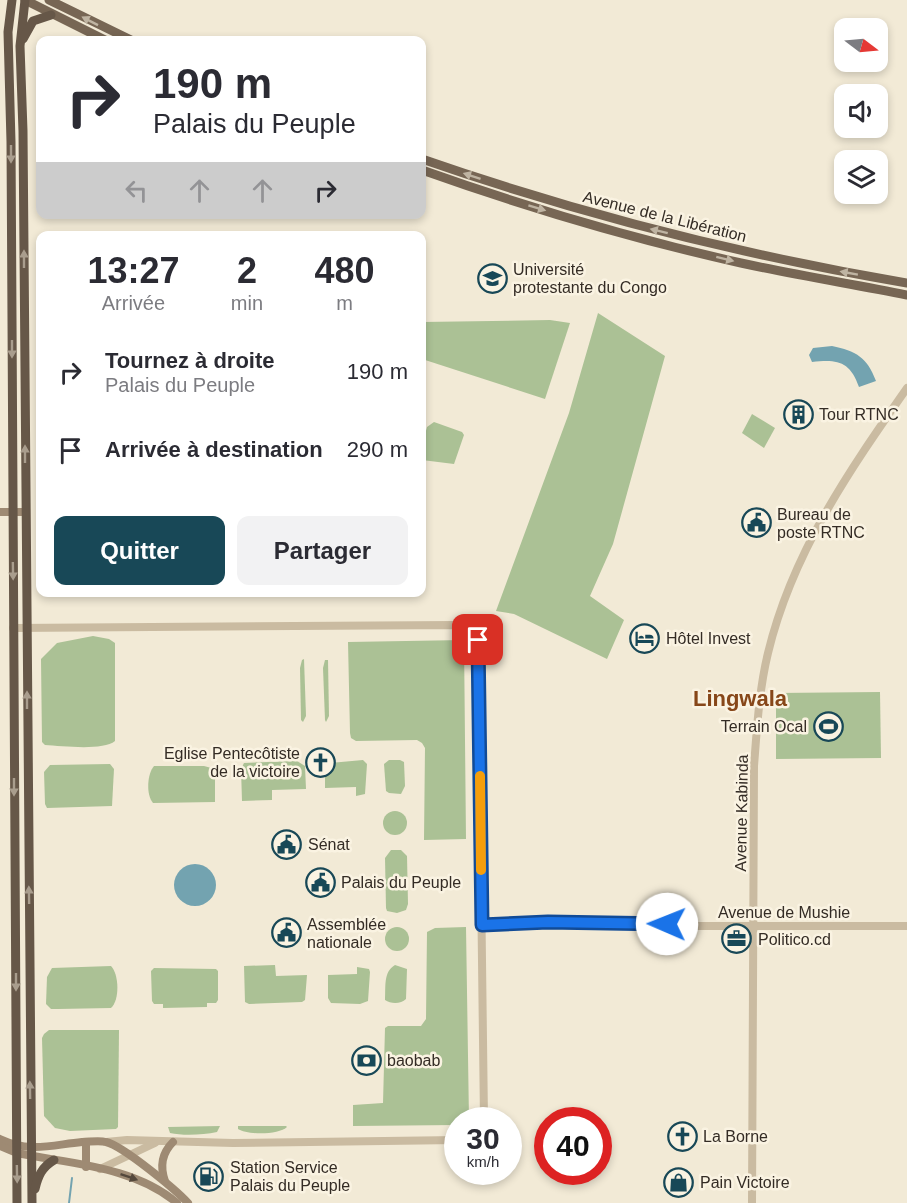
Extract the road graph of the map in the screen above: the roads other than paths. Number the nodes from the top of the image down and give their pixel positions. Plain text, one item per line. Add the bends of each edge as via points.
1 (5, 0) edge
2 (12, 0) edge
3 (25, 0) edge
4 (49, 0) edge
5 (51, 15) junction
6 (8, 32) junction
7 (96, 36) edge
8 (123, 36) edge
9 (20, 46) junction
10 (426, 160) edge
11 (426, 171) edge
12 (907, 283) edge
13 (907, 295) edge
14 (907, 388) edge
15 (0, 512) edge
16 (12, 512) junction
17 (25, 512) junction
18 (13, 628) junction
19 (27, 628) junction
20 (482, 925) junction
21 (754, 925) junction
22 (907, 926) edge
23 (484, 1107) edge
24 (0, 1139) edge
25 (444, 1140) edge
26 (86, 1142) junction
27 (106, 1142) junction
28 (156, 1142) junction
29 (173, 1142) junction
30 (0, 1146) edge
31 (17, 1150) junction
32 (31, 1152) junction
33 (128, 1155) junction
34 (54, 1160) junction
35 (86, 1167) junction
36 (100, 1169) junction
37 (165, 1182) junction
38 (17, 1203) edge
39 (32, 1203) edge
40 (177, 1203) edge
41 (188, 1203) edge
42 (752, 1203) edge

1 - 6 highway
2 - 6 highway
3 - 5 main road
3 - 9 highway
8 -> 4 main road
5 - 7 main road
5 - 9 highway via 33,21
6 -> 16 highway
17 -> 9 highway
12 -> 10 main road, Avenue de la Libération via 800,264 617,221
11 -> 13 main road, Avenue de la Libération via 636,236 740,263
14 - 21 street, Avenue Kabinda via 844,479 817,526 789,585 770,645 757,717 754,766
15 - 16 main road
16 - 17 main road
16 -> 18 highway
17 - 19 highway
18 - 19 street
18 -> 31 highway
19 - 20 street via 461,625 471,629 478,640
32 -> 19 highway
20 - 21 street, Avenue de Mushie
20 - 23 street
21 - 22 street, Avenue de Mushie
21 - 42 street, Avenue Kabinda
24 - 31 main road
25 - 29 street
26 - 27 main road
26 - 32 main road
26 - 35 main road
27 - 28 street
27 - 33 main road
28 - 29 street
28 - 33 street
29 - 37 main road via 164,1156
30 - 31 main road
31 - 32 main road
31 -> 38 highway
32 - 34 main road
32 - 39 highway
33 - 36 street
33 - 37 main road
34 - 35 main road
34 - 39 highway via 40,1173
35 - 36 main road
36 -> 40 main road via 144,1182
37 - 41 main road

